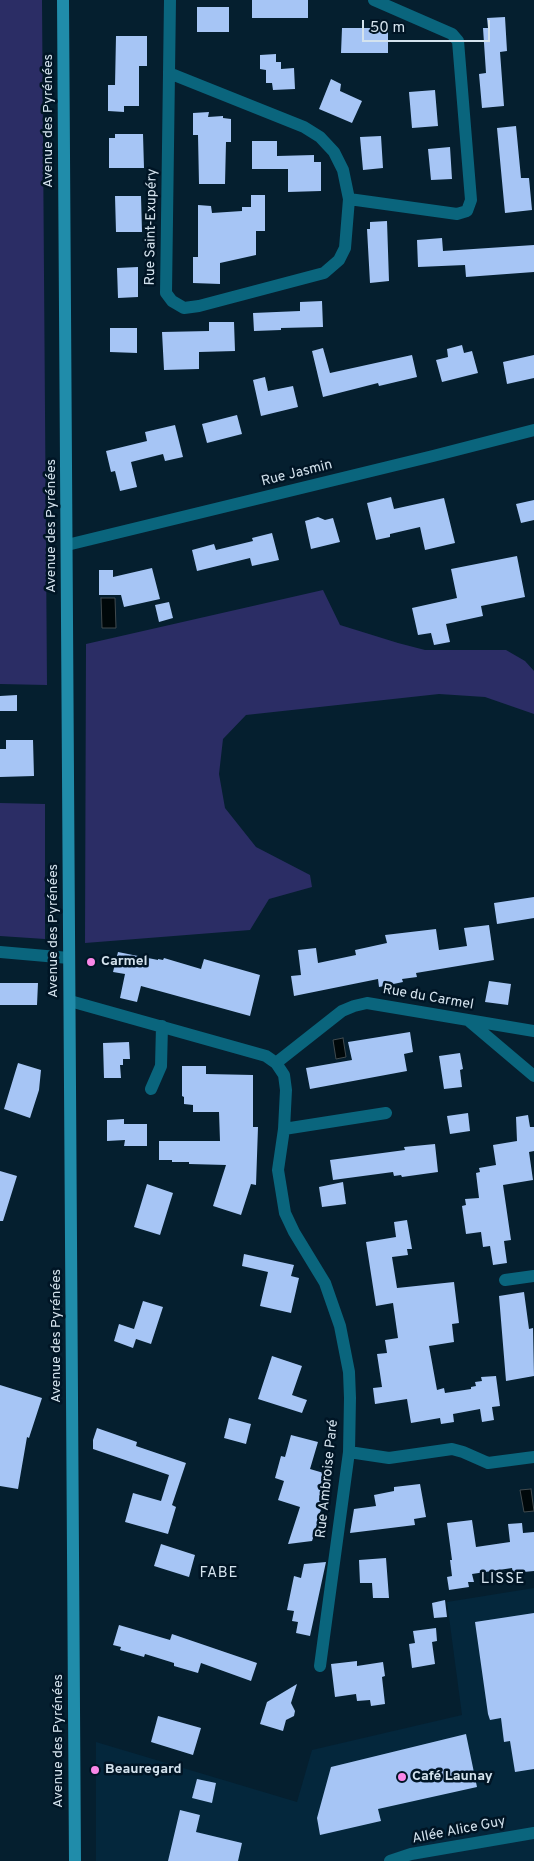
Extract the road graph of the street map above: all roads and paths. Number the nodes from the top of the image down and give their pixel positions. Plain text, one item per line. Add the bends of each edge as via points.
1 (63, 0) edge
2 (170, 0) edge
3 (374, 0) edge
4 (169, 73) junction
5 (349, 199) junction
6 (534, 430) edge
7 (67, 545) junction
8 (0, 952) edge
9 (69, 958) junction
10 (70, 1001) junction
11 (468, 1020) junction
12 (162, 1026) junction
13 (534, 1031) edge
14 (276, 1063) junction
15 (534, 1076) edge
16 (151, 1090) dead end
17 (386, 1114) dead end
18 (284, 1129) junction
19 (534, 1276) edge
20 (505, 1280) dead end
21 (349, 1452) junction
22 (534, 1457) edge
23 (320, 1666) dead end
24 (534, 1833) edge
25 (75, 1861) edge
26 (390, 1861) edge

1 - 7 main road, Avenue des Pyrénées
2 - 4 street, Rue Saint-Exupéry
3 - 5 street via 452,34 458,41 471,200 467,211 457,214
4 - 5 street, Rue Saint-Exupéry via 304,127 320,137 334,152 343,170
4 - 5 street, Rue Saint-Exupéry via 166,293 172,302 184,308 199,306 324,273 339,260 346,248
6 - 7 street, Rue Jasmin
7 - 9 main road, Avenue des Pyrénées
8 - 9 street
9 - 10 main road, Avenue des Pyrénées
10 - 12 street
10 - 25 main road, Avenue des Pyrénées
11 - 13 street, Rue du Carmel
11 - 14 street, Rue du Carmel via 367,1003 342,1011
11 - 15 street
12 - 14 street via 266,1056
12 - 16 street via 161,1066
14 - 18 street, Rue Ambroise Paré via 284,1075 286,1090
17 - 18 street
18 - 21 street, Rue Ambroise Paré via 278,1170 285,1213 324,1283 346,1352 350,1398
19 - 20 street
21 - 22 street via 389,1458 452,1449 488,1463
21 - 23 street, Rue Ambroise Paré
24 - 26 street, Allée Alice Guy via 411,1854

